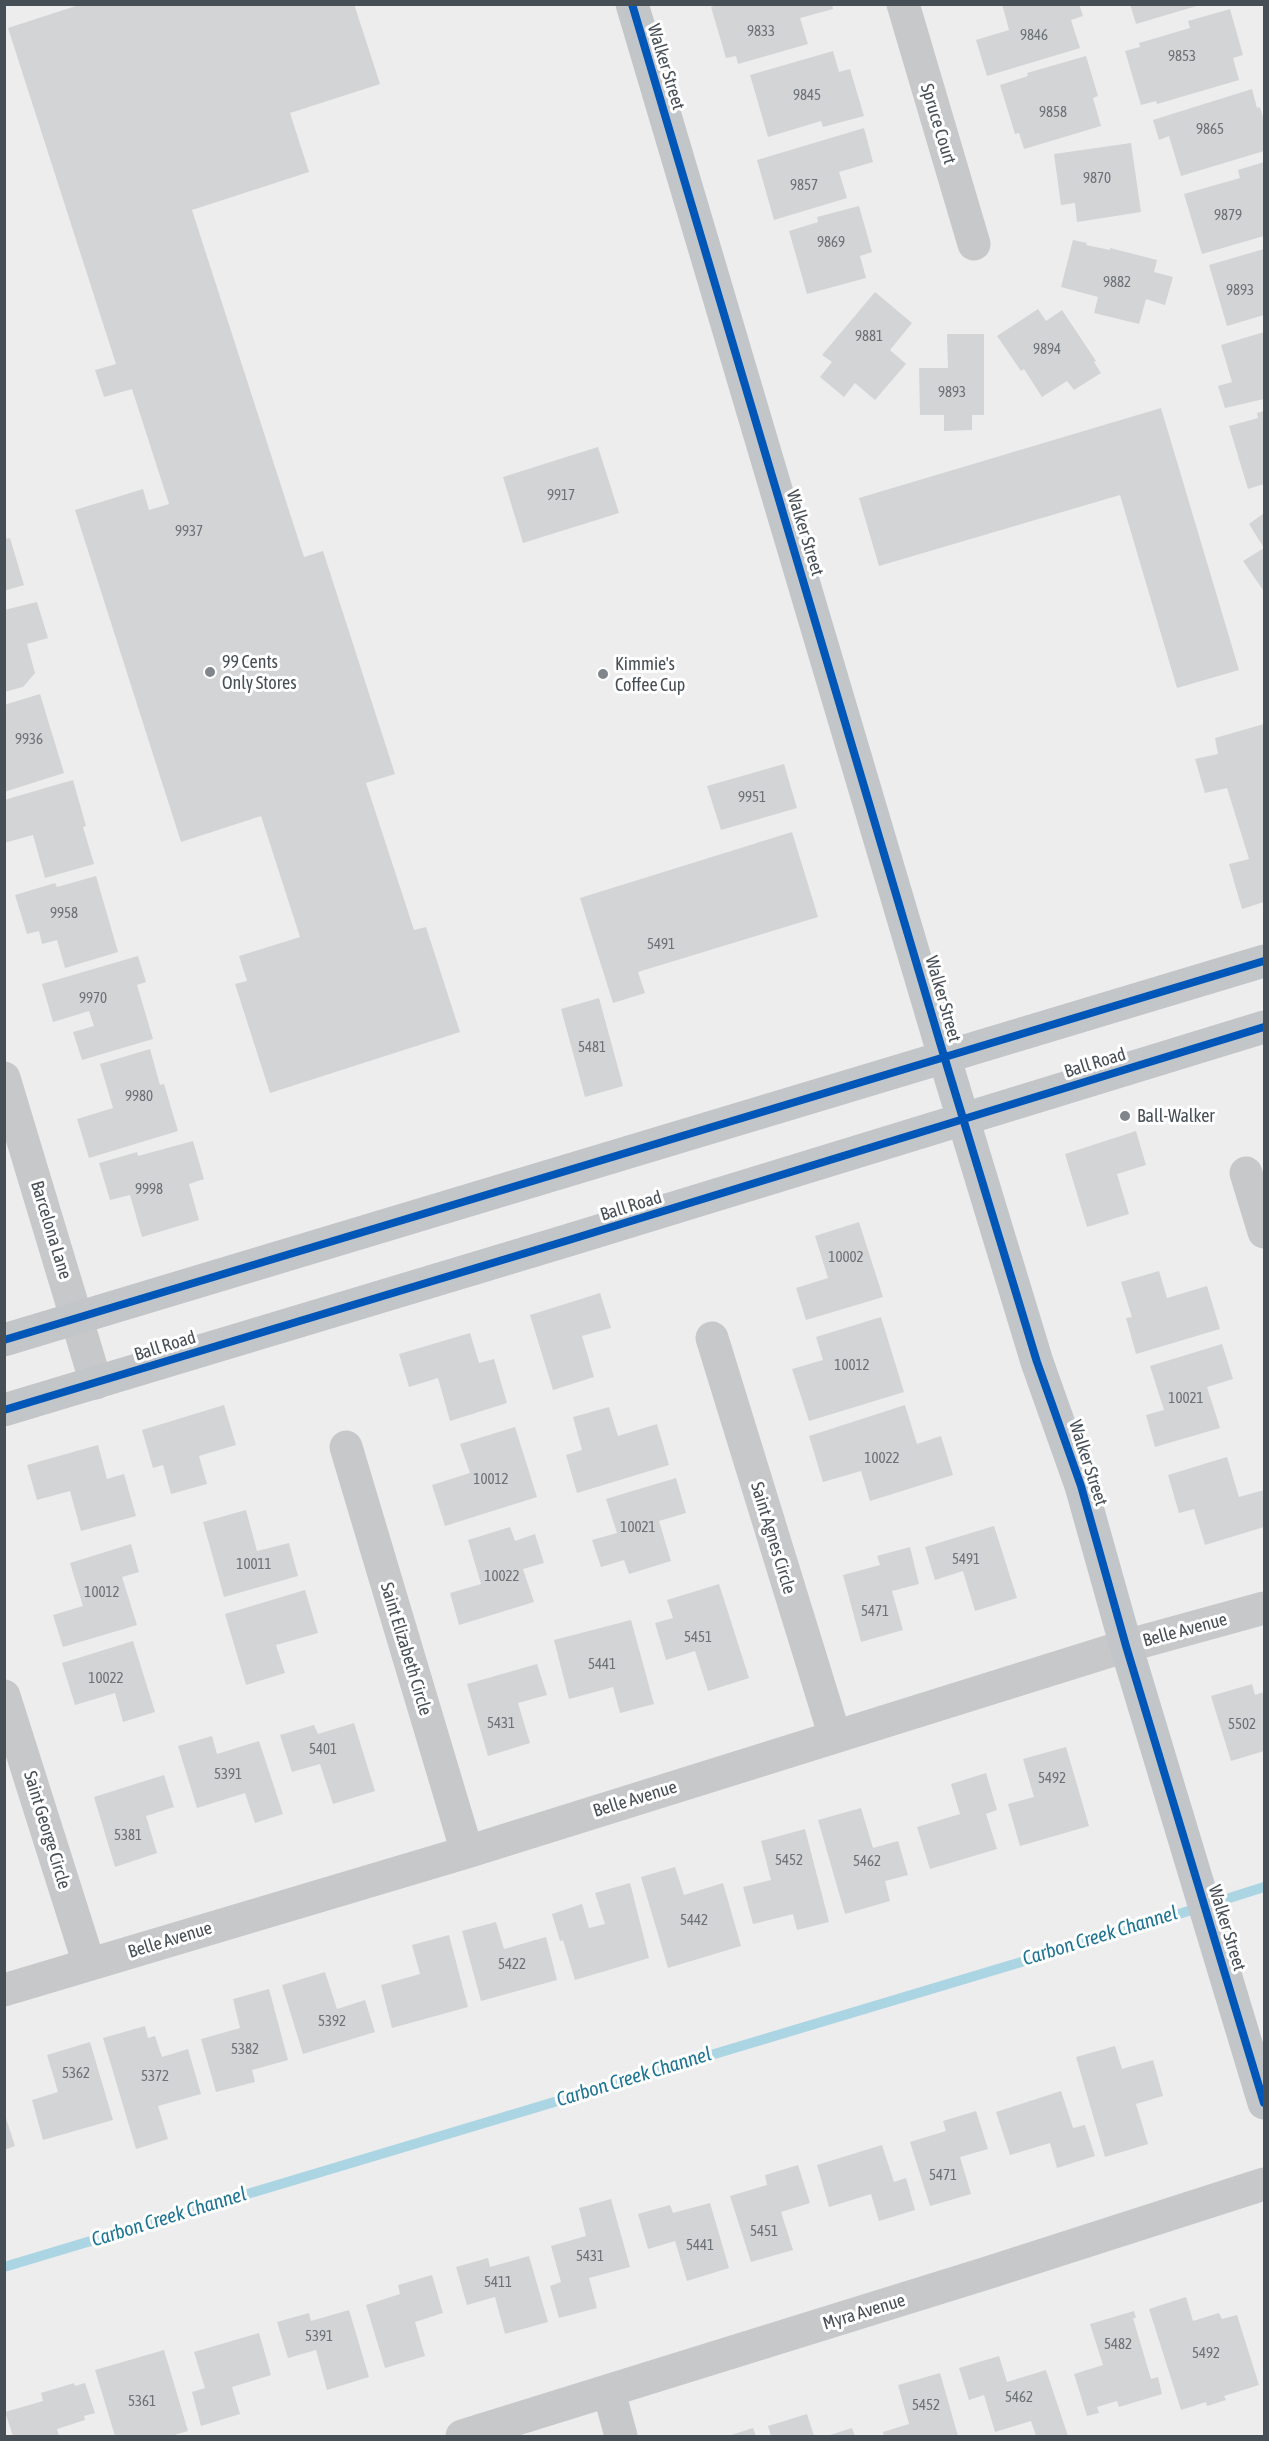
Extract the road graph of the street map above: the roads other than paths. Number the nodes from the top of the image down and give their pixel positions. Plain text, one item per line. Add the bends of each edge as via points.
1 (632, 4) edge
2 (903, 4) edge
3 (974, 244) dead end
4 (1264, 961) edge
5 (1264, 1027) edge
6 (944, 1056) junction
7 (4, 1078) edge
8 (964, 1118) junction
9 (1246, 1173) dead end
10 (1264, 1232) edge
11 (78, 1318) junction
12 (712, 1338) dead end
13 (4, 1340) edge
14 (96, 1383) junction
15 (4, 1410) edge
16 (346, 1447) dead end
17 (1264, 1608) edge
18 (1126, 1646) junction
19 (4, 1696) edge
20 (835, 1737) junction
21 (467, 1852) junction
22 (89, 1964) junction
23 (4, 1990) edge
24 (1264, 2103) edge
25 (1264, 2184) edge
26 (609, 2392) junction
27 (462, 2436) edge
28 (621, 2436) edge

1 - 6 main road, Walker Street
2 - 3 street, Spruce Court
4 - 6 main road
5 - 8 main road, Ball Road
6 - 8 main road, Walker Street
6 - 11 main road
7 - 11 street, Barcelona Lane
8 - 14 main road, Ball Road
8 - 18 main road, Walker Street via 1037,1362 1082,1486
9 - 10 street
11 - 13 main road
11 - 14 street, Barcelona Lane
12 - 20 street, Saint Agnes Circle
14 - 15 main road, Ball Road
16 - 21 street, Saint Elizabeth Circle
17 - 18 street, Belle Avenue
18 - 20 street, Belle Avenue
18 - 24 main road, Walker Street
19 - 22 street, Saint George Circle
20 - 21 street, Belle Avenue
21 - 22 street, Belle Avenue
22 - 23 street, Belle Avenue
25 - 26 street, Myra Avenue
26 - 27 street, Myra Avenue
26 - 28 street

